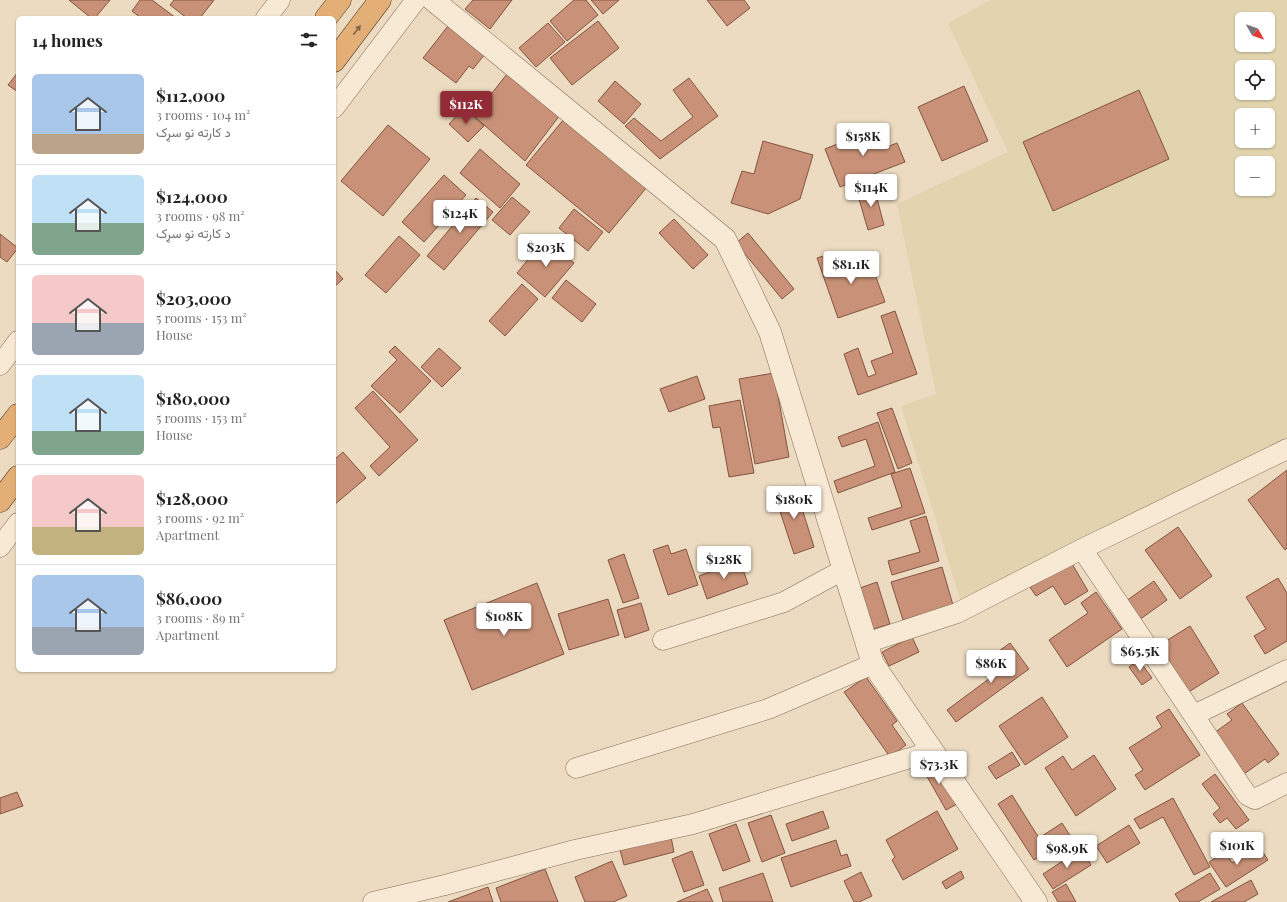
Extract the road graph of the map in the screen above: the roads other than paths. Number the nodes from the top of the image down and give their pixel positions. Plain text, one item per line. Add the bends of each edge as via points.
1 (280, 0) edge
2 (340, 0) edge
3 (380, 0) edge
4 (416, 0) edge
5 (433, 0) edge
6 (268, 16) edge
7 (328, 16) edge
8 (336, 58) edge
9 (336, 105) edge
10 (16, 344) edge
11 (0, 365) edge
12 (16, 418) edge
13 (0, 438) edge
14 (1287, 449) edge
15 (16, 480) edge
16 (0, 501) edge
17 (16, 526) edge
18 (0, 547) edge
19 (1082, 549) junction
20 (844, 570) junction
21 (663, 640) dead end
22 (866, 643) junction
23 (873, 664) junction
24 (1287, 670) edge
25 (1194, 715) junction
26 (933, 751) junction
27 (576, 768) dead end
28 (1287, 782) edge
29 (373, 902) edge
30 (1036, 902) edge

1 - 6 street
2 - 7 highway
8 -> 3 highway
4 - 9 street
5 - 20 street via 725,239 770,332
10 - 11 street
12 - 13 highway
14 - 19 street
15 - 16 highway
17 - 18 street
19 - 22 street via 957,613
19 - 25 street
20 - 21 street via 784,602
20 - 22 street
22 - 23 street
23 - 26 street
23 - 27 street via 768,709
24 - 25 street
25 - 28 street via 1248,795 1255,799
26 - 29 street via 693,824 575,850
26 - 30 street

